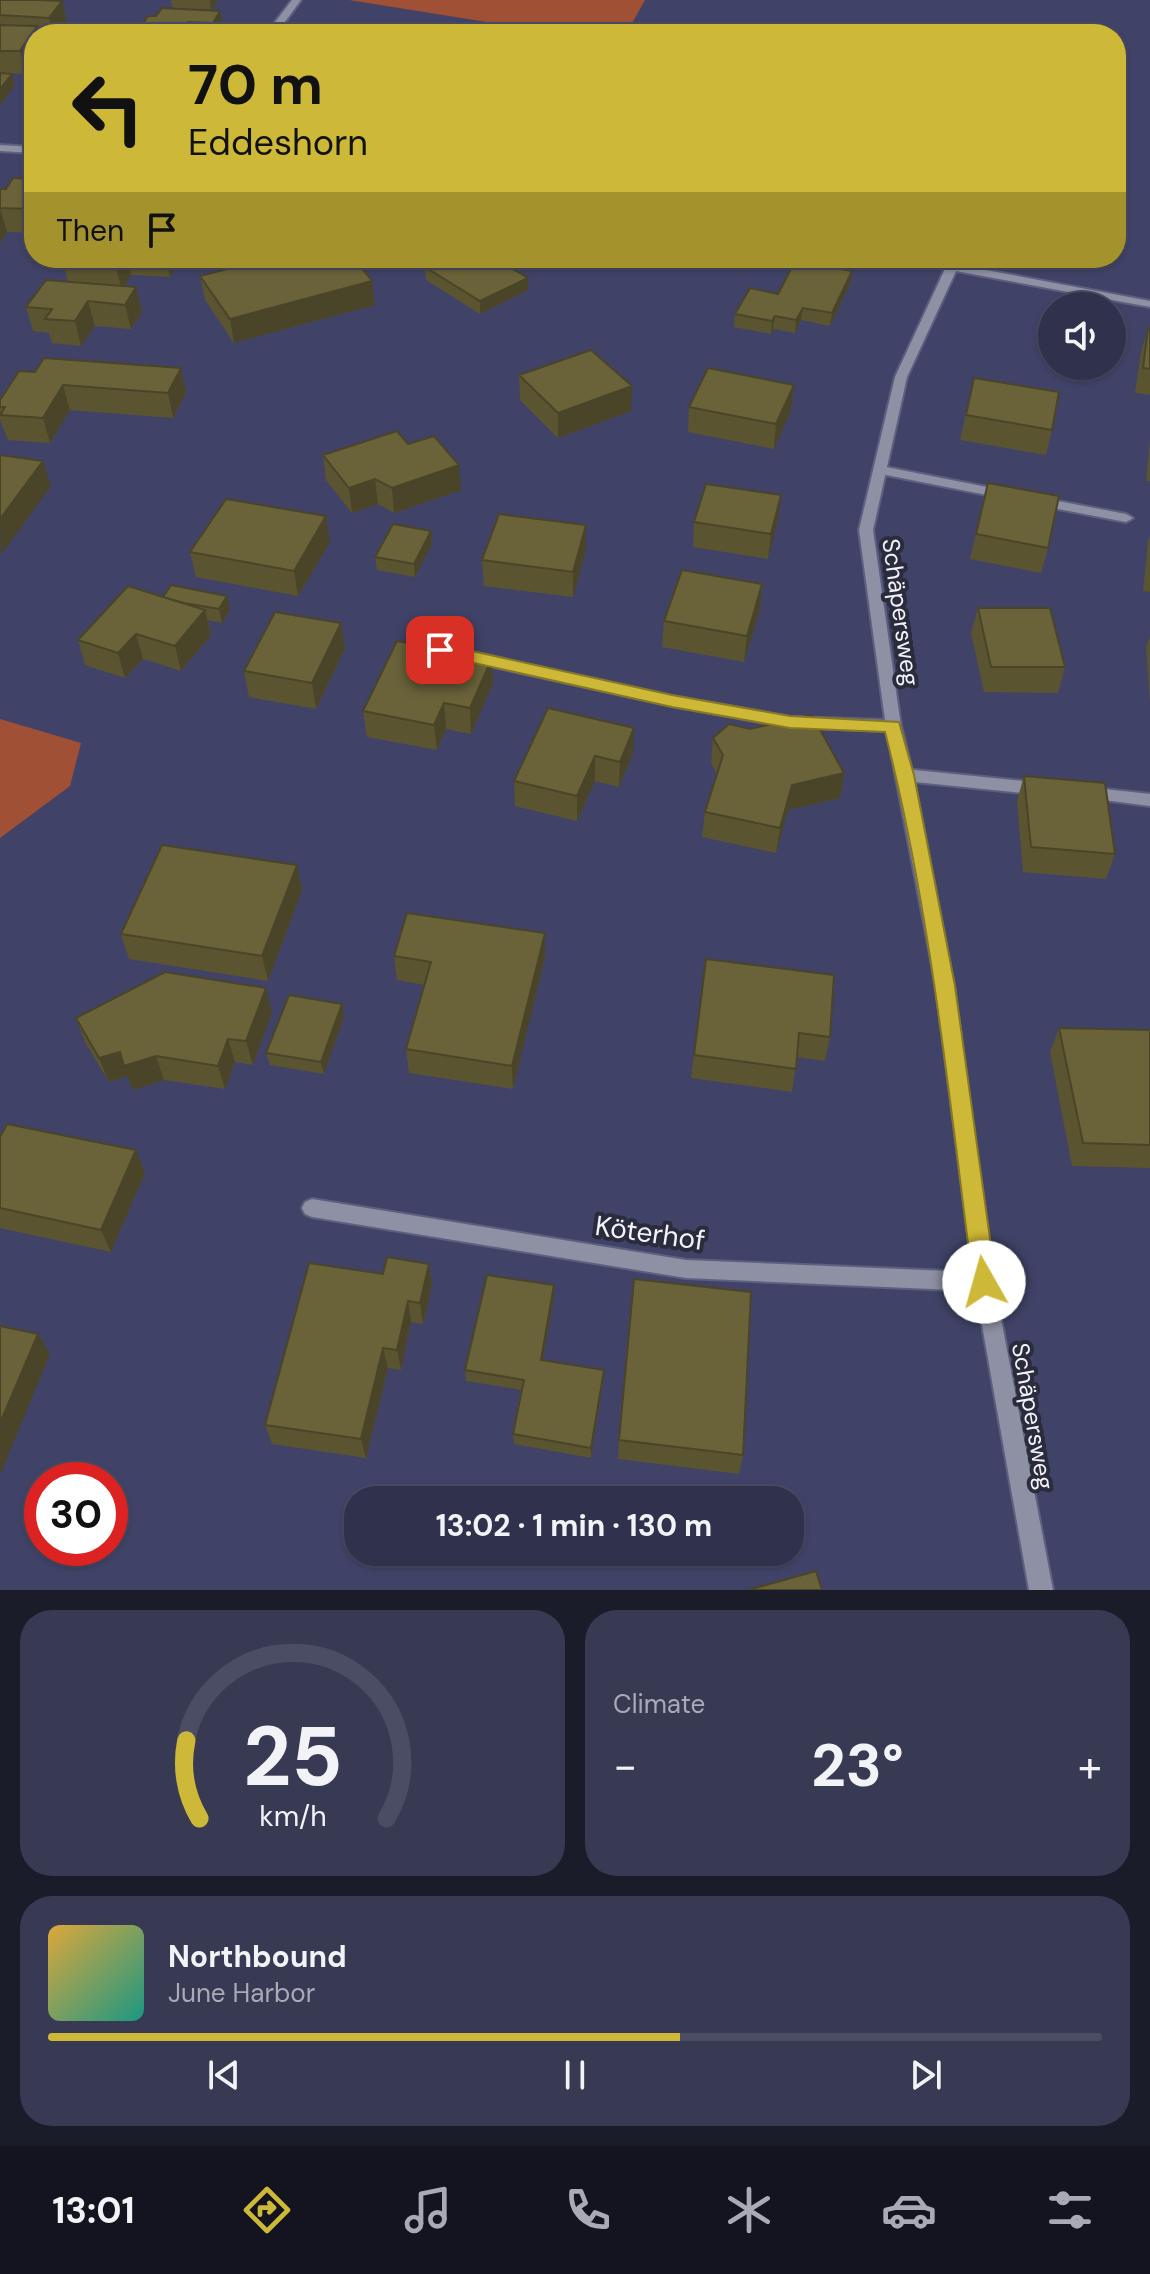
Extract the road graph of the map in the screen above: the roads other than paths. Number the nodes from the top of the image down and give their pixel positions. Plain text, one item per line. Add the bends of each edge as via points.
1 (297, 0) edge
2 (279, 24) edge
3 (0, 148) edge
4 (24, 149) edge
5 (952, 268) edge
6 (957, 268) edge
7 (1150, 304) edge
8 (881, 470) junction
9 (1126, 518) dead end
10 (457, 653) edge
11 (893, 726) junction
12 (905, 775) junction
13 (1150, 800) edge
14 (312, 1208) dead end
15 (984, 1282) junction
16 (1041, 1590) edge

1 - 2 street
3 - 4 street
5 - 8 street, Schäpersweg via 901,377
6 - 7 street
8 - 9 street
8 - 11 street, Schäpersweg via 866,530
10 - 11 street via 790,722
11 - 12 street, Schäpersweg
12 - 13 street
12 - 15 street, Schäpersweg via 948,1007
14 - 15 street, Köterhof via 686,1269
15 - 16 street, Schäpersweg

